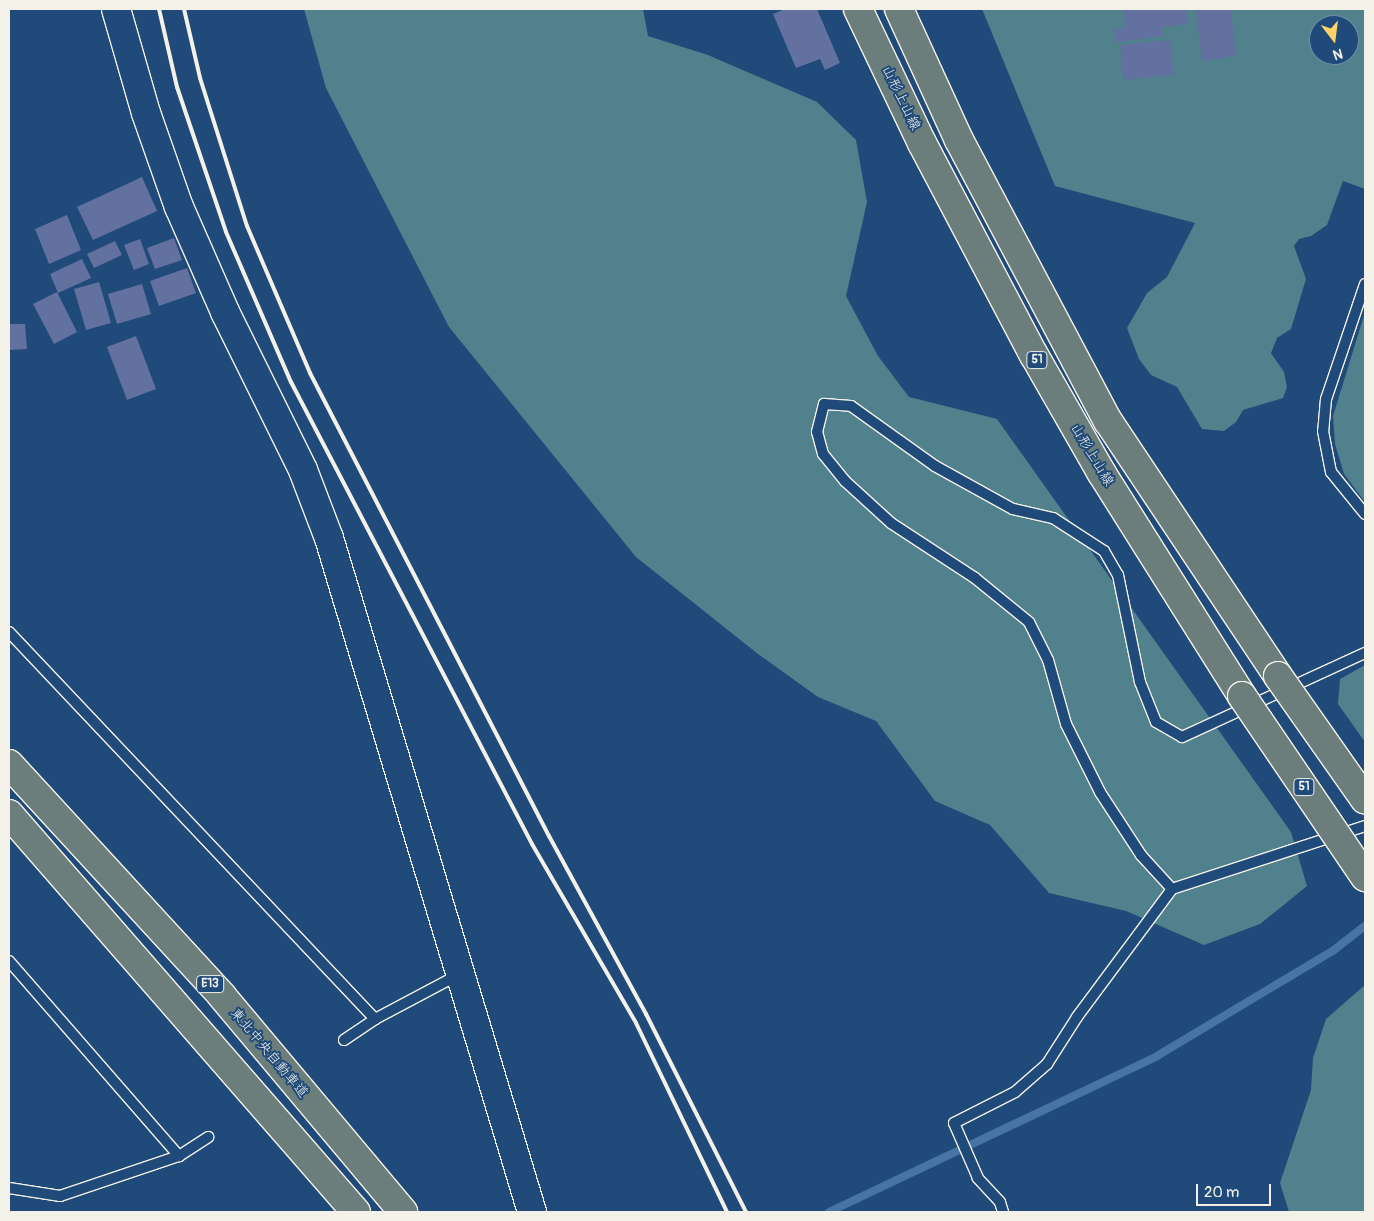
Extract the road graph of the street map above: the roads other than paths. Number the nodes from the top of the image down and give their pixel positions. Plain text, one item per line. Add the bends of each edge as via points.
1 (116, 9) edge
2 (858, 9) edge
3 (899, 9) edge
4 (1365, 284) edge
5 (1365, 514) edge
6 (9, 632) edge
7 (1365, 653) edge
8 (9, 764) edge
9 (1365, 800) edge
10 (9, 814) edge
11 (1365, 826) edge
12 (1365, 877) edge
13 (1172, 889) junction
14 (9, 961) edge
15 (458, 974) junction
16 (375, 1019) junction
17 (344, 1040) dead end
18 (208, 1137) dead end
19 (179, 1156) junction
20 (9, 1188) edge
21 (1000, 1202) junction
22 (356, 1212) edge
23 (403, 1212) edge
24 (532, 1212) edge
25 (994, 1212) edge
26 (1003, 1212) edge

1 - 15 street via 146,113 179,207 225,312 303,470 329,538
2 - 12 main road, 山形上山線 / 51, bridge via 922,143 1034,355 1102,472 1242,696
3 - 9 main road, 51, bridge via 959,140 1108,421
4 - 5 lane via 1326,399 1323,432 1332,472
6 - 16 lane
7 - 13 lane via 1182,737 1156,722 1140,682 1118,575 1104,551 1053,518 1013,509 935,466 851,406 824,404 818,432 821,446 845,481 891,523 974,578 1029,622 1048,660 1066,724 1100,792 1141,854
8 - 23 main road, 東北中央自動車道 / E13 via 222,996
10 - 22 main road
11 - 13 lane
13 - 21 lane via 1077,1017 1047,1064 1015,1092 954,1123 978,1178
14 - 19 lane
15 - 16 lane
15 - 24 street
16 - 17 lane
18 - 19 lane
19 - 20 lane via 60,1196
21 - 25 lane
21 - 26 lane

